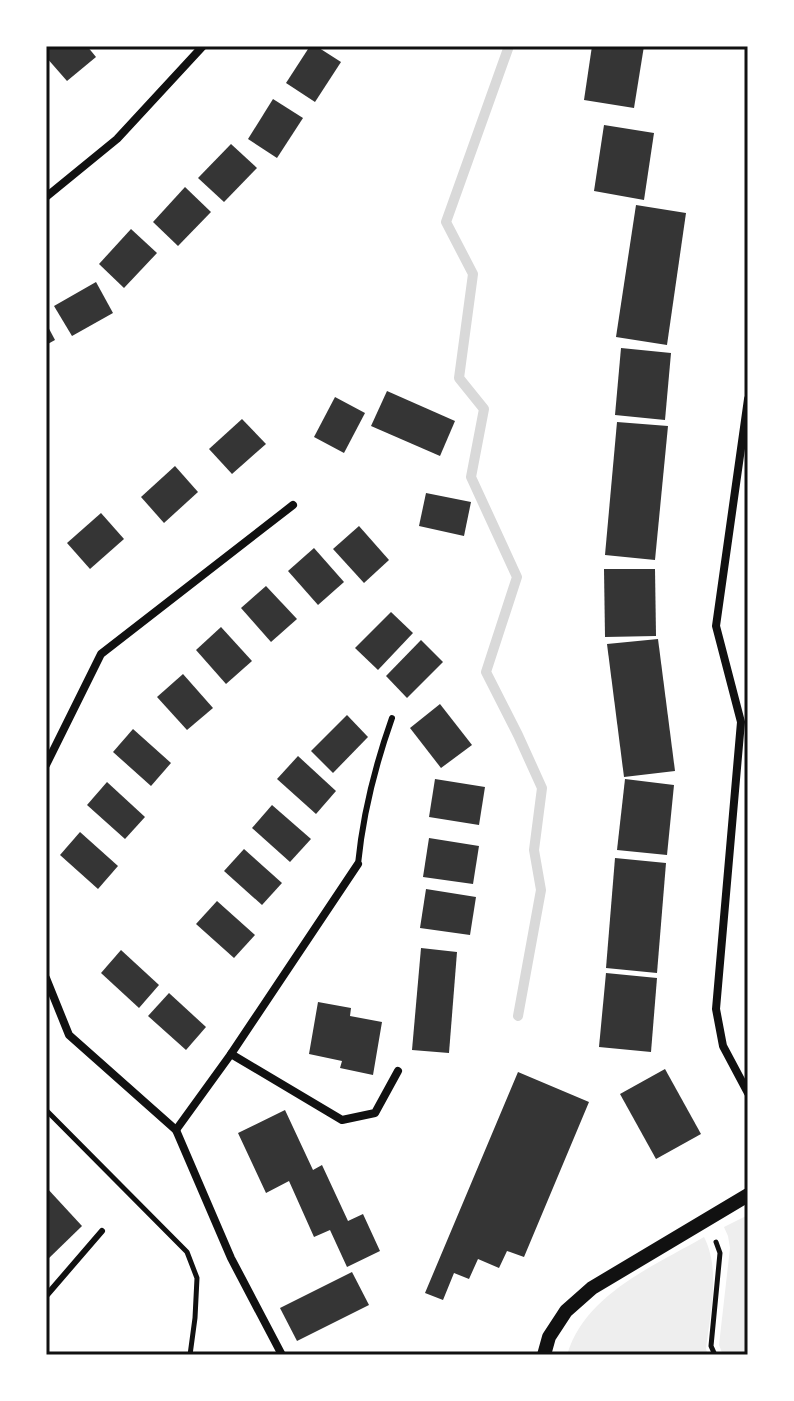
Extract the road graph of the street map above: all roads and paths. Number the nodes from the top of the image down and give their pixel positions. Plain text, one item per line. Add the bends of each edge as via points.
1 (203, 46) edge
2 (46, 197) edge
3 (748, 399) edge
4 (293, 505) dead end
5 (392, 718) dead end
6 (46, 765) edge
7 (358, 864) joint
8 (46, 978) edge
9 (231, 1054) junction
10 (398, 1071) dead end
11 (748, 1093) edge
12 (46, 1110) edge
13 (176, 1130) junction
14 (748, 1195) edge
15 (705, 1219) junction
16 (102, 1231) dead end
17 (46, 1296) edge
18 (190, 1355) edge
19 (282, 1355) edge
20 (544, 1355) edge
21 (715, 1355) edge

1 - 2 street via 117,139
3 - 11 street via 716,626 741,722 716,1009 723,1046
4 - 6 street via 101,654
5 - 7 lane via 370,786
7 - 9 street
8 - 13 street via 69,1035
9 - 10 street via 342,1120 375,1113
9 - 13 street
12 - 18 path via 187,1252 197,1278
13 - 19 street via 231,1258
14 - 15 street
15 - 20 street via 592,1288 566,1311
15 - 21 path via 720,1253 711,1346
16 - 17 lane

